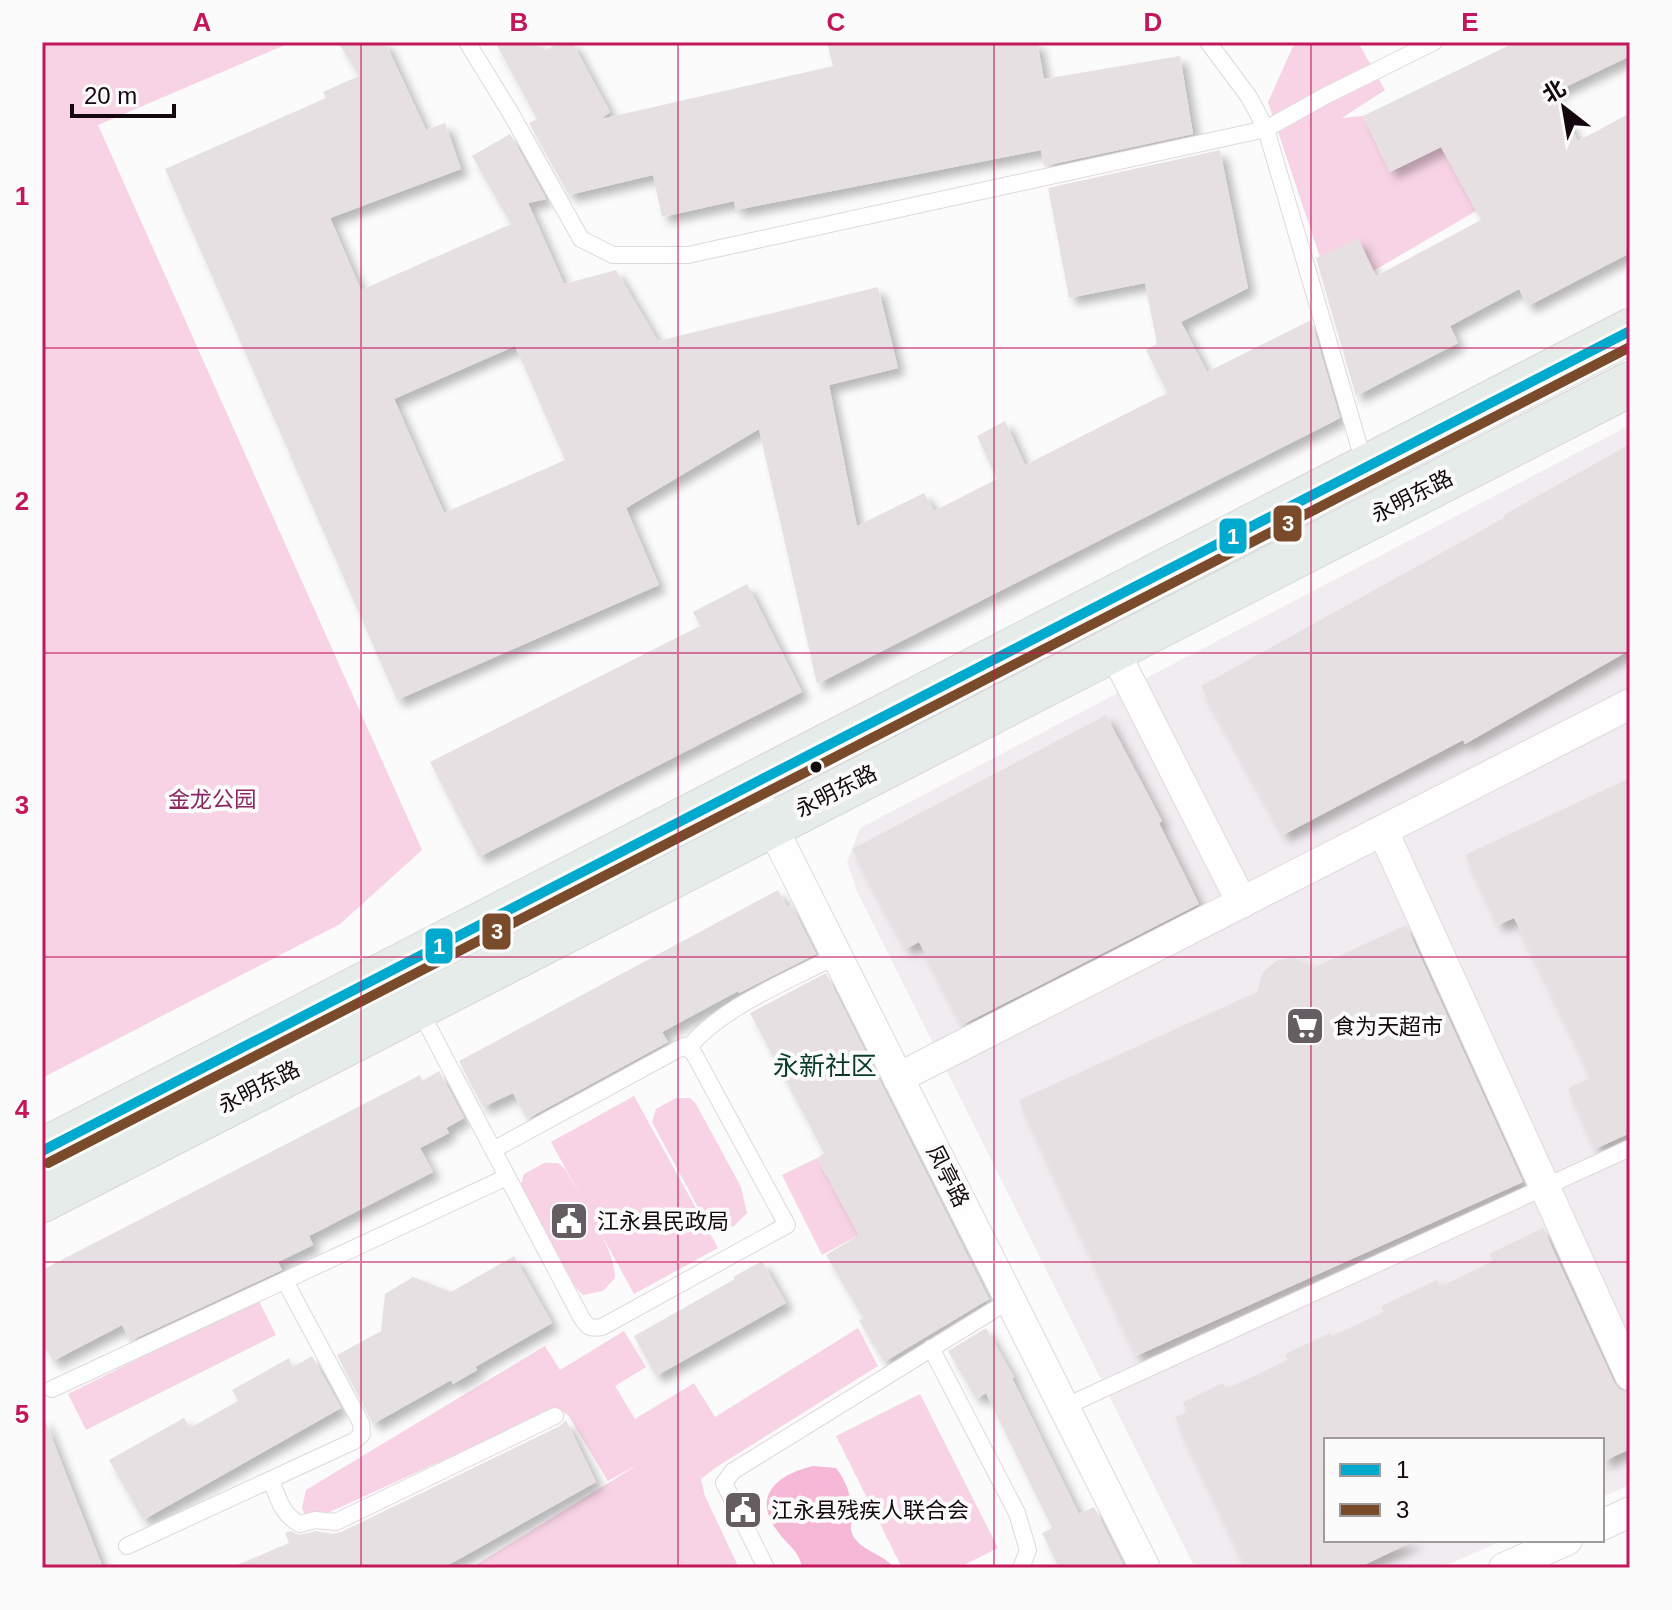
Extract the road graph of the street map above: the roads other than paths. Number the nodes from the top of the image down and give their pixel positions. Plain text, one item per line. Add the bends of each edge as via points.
1 (467, 42) edge
2 (1208, 42) edge
3 (1434, 42) edge
4 (1266, 129) junction
5 (1630, 331) edge
6 (1630, 384) edge
7 (1365, 468) junction
8 (1113, 649) junction
9 (1630, 704) edge
10 (750, 786) junction
11 (771, 824) junction
12 (1383, 831) junction
13 (1242, 903) junction
14 (837, 955) junction
15 (417, 1006) junction
16 (688, 1048) junction
17 (898, 1078) junction
18 (1630, 1148) edge
19 (493, 1150) junction
20 (42, 1151) edge
21 (507, 1177) junction
22 (1545, 1187) junction
23 (42, 1200) edge
24 (285, 1281) junction
25 (1010, 1300) junction
26 (931, 1348) junction
27 (1630, 1375) edge
28 (52, 1389) dead end
29 (1064, 1407) junction
30 (555, 1416) dead end
31 (271, 1480) junction
32 (1630, 1512) edge
33 (1604, 1524) edge
34 (1562, 1542) edge
35 (127, 1546) dead end
36 (766, 1568) edge
37 (1021, 1568) edge
38 (1145, 1568) edge
39 (1504, 1568) edge

1 - 4 lane via 581,239 613,255 688,255
2 - 4 lane
3 - 4 lane
4 - 7 lane
5 - 7 main road, 永明东路
6 - 8 main road, 永明东路
7 - 10 main road, 永明东路
8 - 11 main road, 永明东路
8 - 13 street
9 - 12 street
10 - 11 street, 凤亭路
10 - 20 main road, 永明东路
11 - 14 street, 凤亭路
11 - 15 main road, 永明东路
12 - 13 street
12 - 22 street
13 - 17 street
14 - 16 lane via 723,1015
14 - 17 street, 凤亭路
15 - 19 lane
15 - 23 main road, 永明东路
16 - 19 lane via 676,1048
16 - 21 lane via 787,1225 592,1329
17 - 25 street, 凤亭路
18 - 22 lane
19 - 21 lane
21 - 24 lane
22 - 27 street
22 - 29 lane
24 - 28 lane
24 - 31 lane via 361,1423 362,1434
25 - 26 lane
25 - 29 street, 凤亭路
26 - 36 lane via 733,1471 724,1483
26 - 37 lane via 1017,1513 1028,1550
29 - 38 street, 凤亭路
30 - 31 lane via 336,1522 291,1520
31 - 35 lane
32 - 33 street
34 - 39 street

